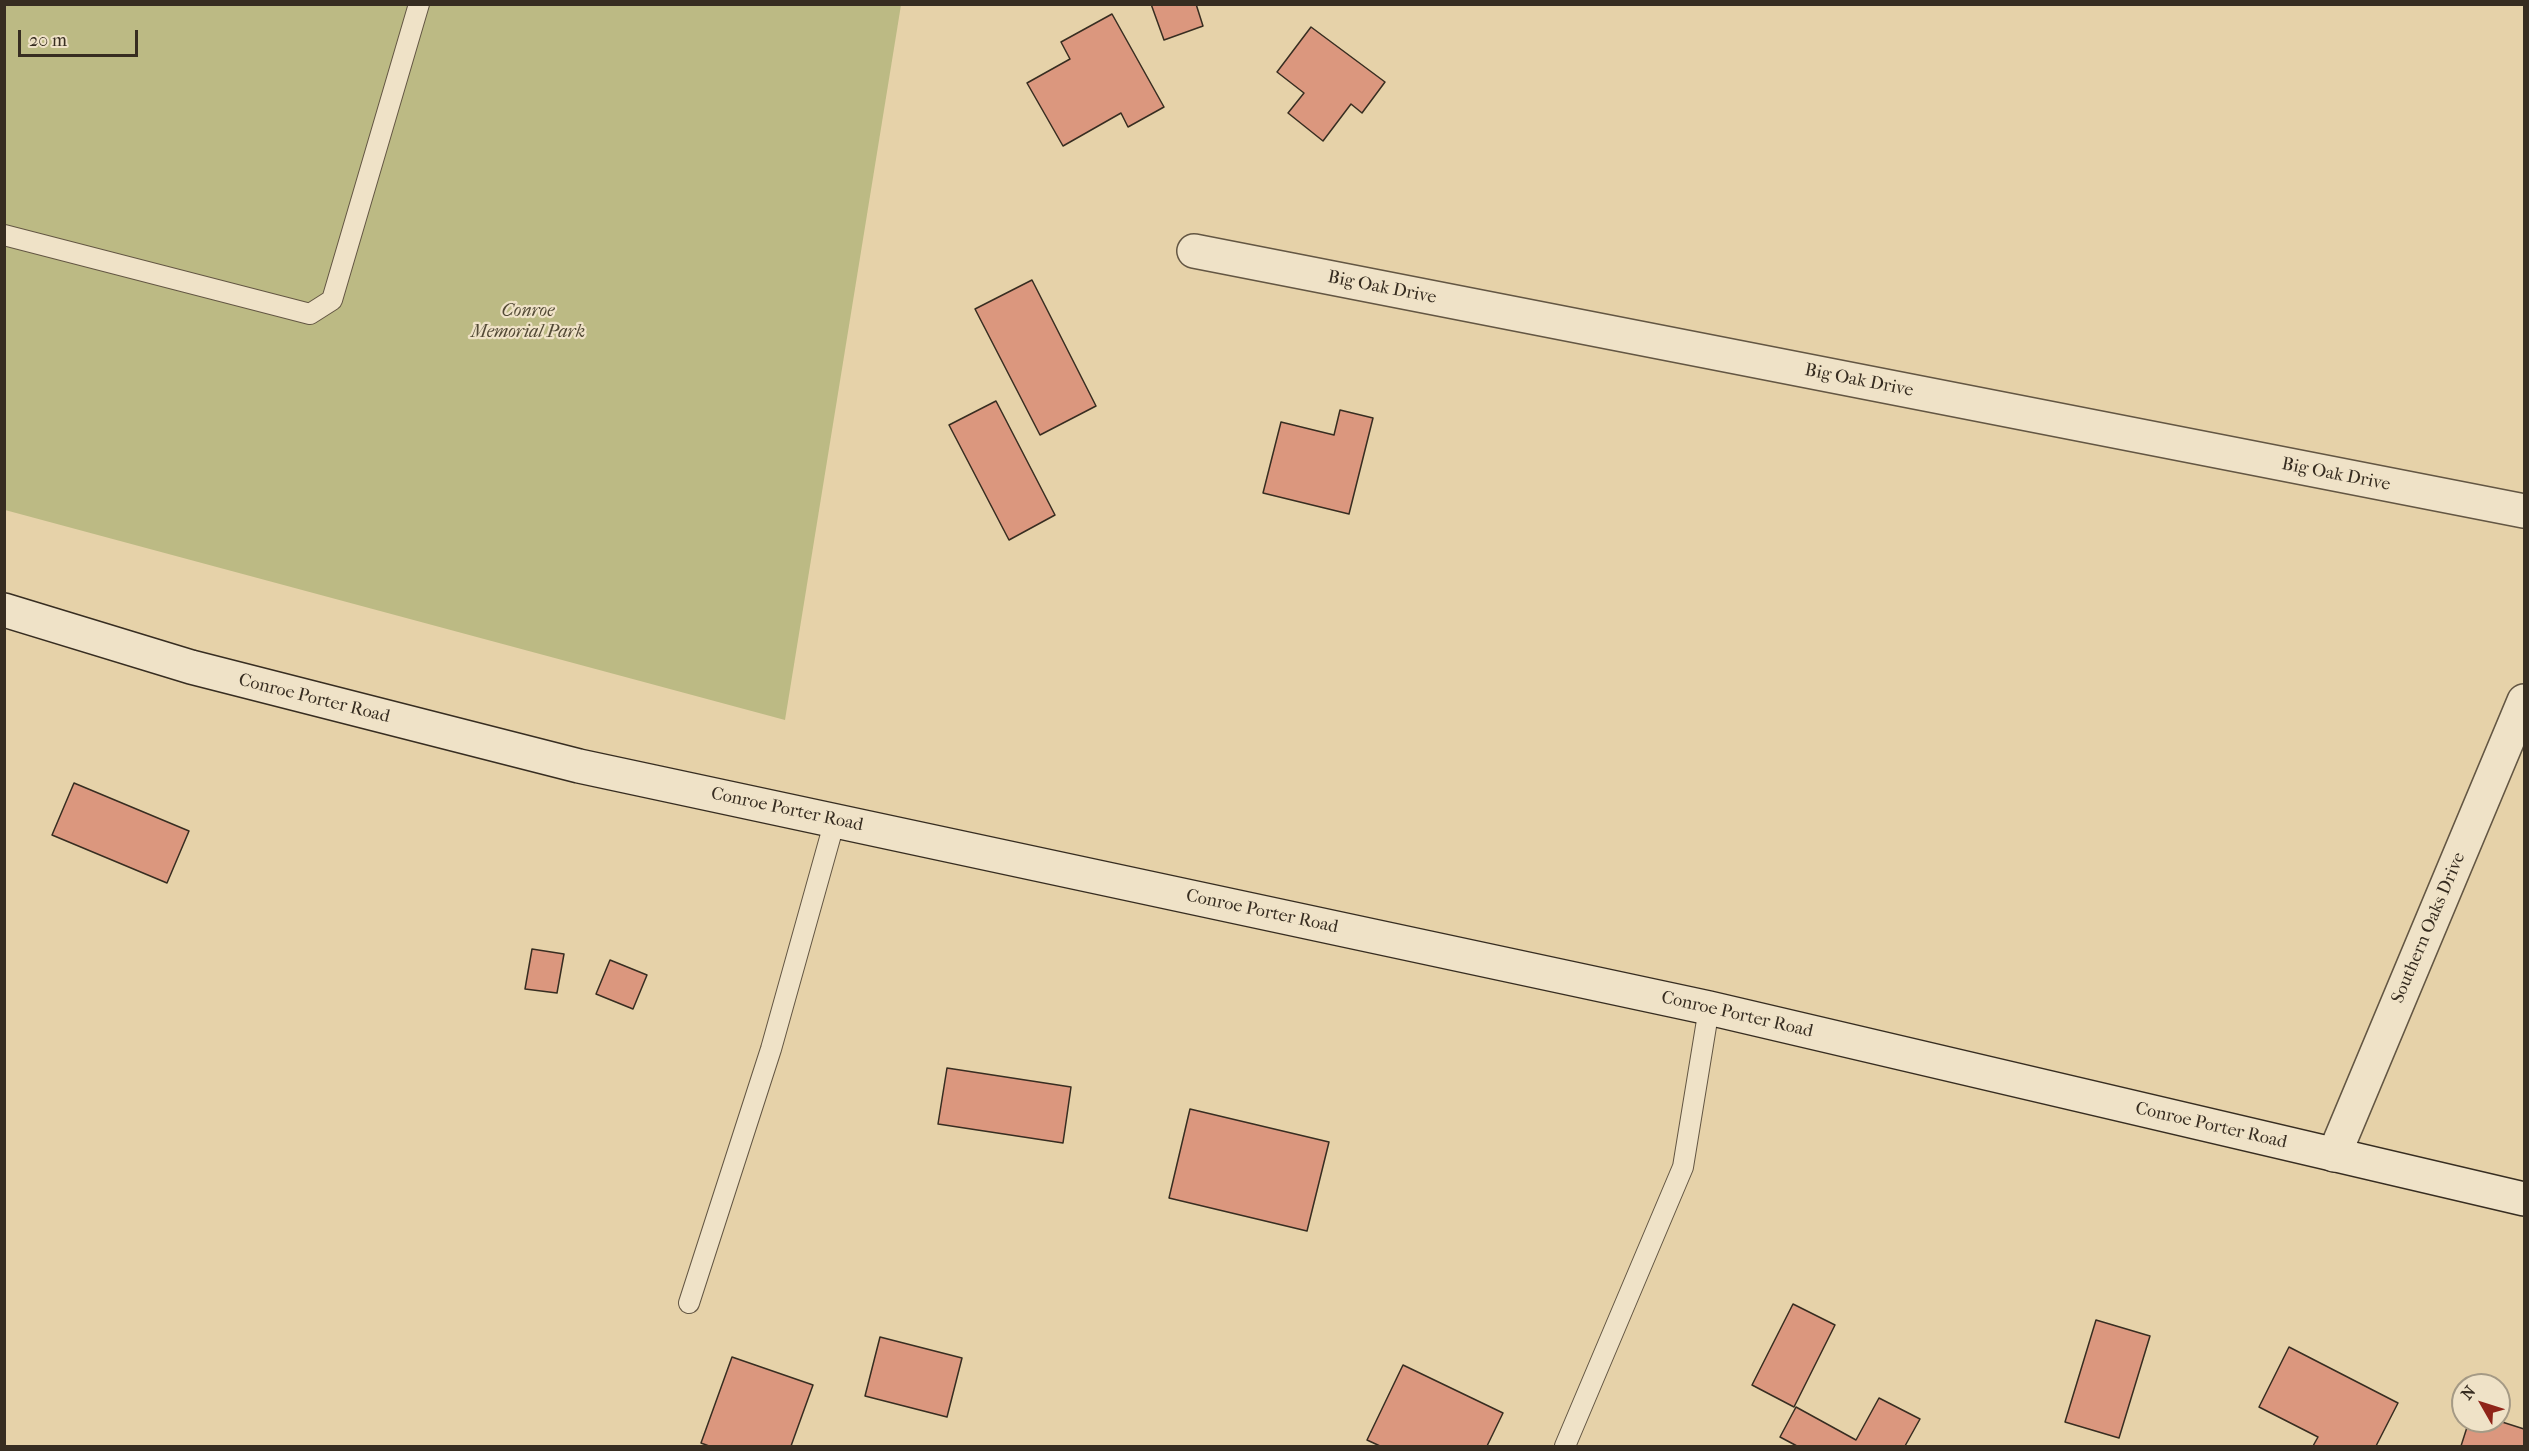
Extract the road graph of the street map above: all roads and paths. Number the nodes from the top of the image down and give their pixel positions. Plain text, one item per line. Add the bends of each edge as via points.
1 (419, 4) edge
2 (4, 235) edge
3 (1194, 251) dead end
4 (2524, 511) edge
5 (4, 610) edge
6 (2524, 701) edge
7 (835, 820) junction
8 (1709, 1008) junction
9 (2334, 1155) junction
10 (2524, 1199) edge
11 (689, 1303) dead end
12 (1565, 1446) edge

1 - 2 lane via 332,300 310,314
3 - 4 main road, Big Oak Drive
5 - 7 main road, Conroe Porter Road via 191,667 373,714 579,765
6 - 9 main road, Southern Oaks Drive
7 - 8 main road, Conroe Porter Road
7 - 11 lane via 771,1049
8 - 9 main road, Conroe Porter Road
8 - 12 lane via 1683,1167
9 - 10 main road, Conroe Porter Road

